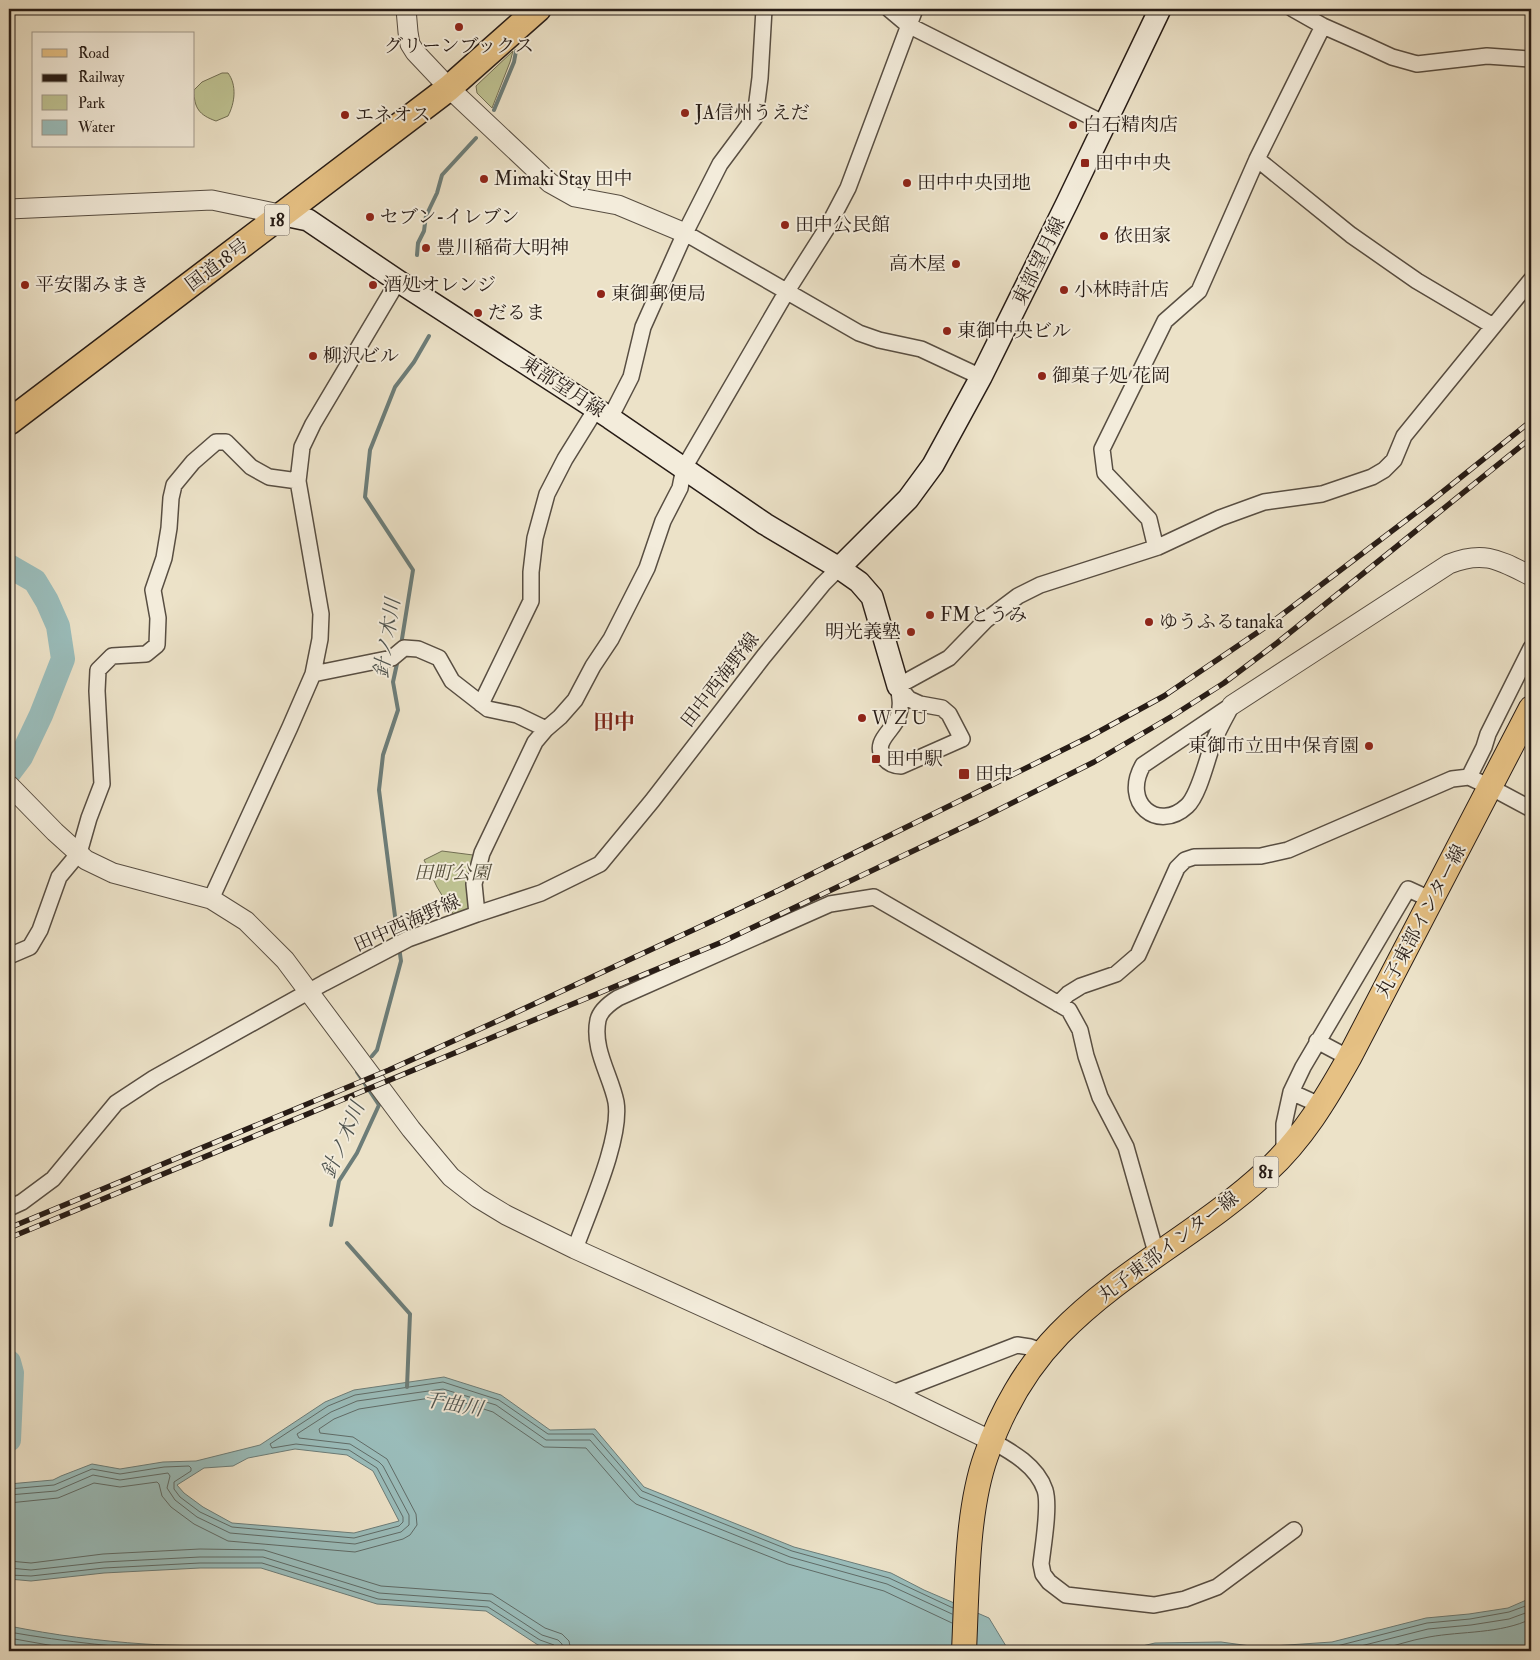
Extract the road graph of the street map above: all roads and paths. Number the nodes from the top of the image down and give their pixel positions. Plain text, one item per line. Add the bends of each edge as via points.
1 (406, 9) edge
2 (538, 9) edge
3 (764, 9) edge
4 (889, 9) edge
5 (915, 9) edge
6 (1160, 9) edge
7 (1293, 9) edge
8 (1320, 19) edge
9 (908, 25) junction
10 (1531, 58) edge
11 (448, 88) junction
12 (1105, 124) junction
13 (1257, 159) junction
14 (9, 209) edge
15 (284, 215) junction
16 (685, 232) junction
17 (1531, 280) edge
18 (398, 281) junction
19 (787, 291) junction
20 (1493, 326) junction
21 (981, 377) junction
22 (603, 414) junction
23 (9, 422) edge
24 (684, 468) junction
25 (298, 481) junction
26 (1158, 547) junction
27 (839, 568) junction
28 (1531, 576) edge
29 (1531, 648) edge
30 (313, 674) junction
31 (898, 686) junction
32 (481, 704) junction
33 (1232, 705) junction
34 (1531, 708) edge
35 (1201, 726) junction
36 (546, 729) junction
37 (1215, 738) junction
38 (1469, 777) junction
39 (10, 787) edge
40 (1490, 787) junction
41 (1531, 809) edge
42 (79, 853) junction
43 (211, 899) junction
44 (1432, 900) junction
45 (477, 914) junction
46 (9, 956) edge
47 (309, 993) junction
48 (1058, 1004) junction
49 (1317, 1041) junction
50 (1349, 1058) junction
51 (1291, 1092) junction
52 (1322, 1106) junction
53 (1284, 1154) junction
54 (9, 1208) edge
55 (575, 1248) junction
56 (1157, 1256) junction
57 (1043, 1352) junction
58 (893, 1393) junction
59 (992, 1441) junction
60 (1294, 1530) dead end
61 (964, 1651) edge

1 - 11 street via 410,44
2 - 11 highway, 国道18号 / 18
3 - 16 street via 754,117 720,164
4 - 9 street
5 - 9 street
6 - 12 main road, 東部望月線
7 - 8 street
8 - 10 street via 1392,57 1417,64 1487,56
8 - 13 street
9 - 12 street
9 - 19 street via 848,188
11 - 15 highway, 国道18号 / 18
11 - 16 street via 550,183 575,197 618,205
12 - 21 main road, 東部望月線
13 - 20 street via 1351,235 1417,281
13 - 26 street via 1199,291 1165,321 1102,449 1105,473 1149,518
14 - 15 street via 212,200
15 - 18 main road, 東部望月線 via 308,220
15 - 23 highway, 国道18号 / 18
16 - 19 street
16 - 22 street via 643,327 631,377
17 - 20 street
18 - 22 main road, 東部望月線
18 - 25 street via 313,424 302,448
19 - 21 street via 859,332 879,340 922,349
19 - 24 street
20 - 26 street via 1404,436 1394,460 1384,470 1322,494 1264,502
21 - 27 main road, 東部望月線 via 933,465 908,499
22 - 24 main road, 東部望月線
22 - 32 street via 565,459 547,494 535,538 531,601
24 - 27 main road, 東部望月線 via 765,524
24 - 36 street via 680,488 663,521 647,568 611,639 575,700
25 - 30 street via 321,614
25 - 42 street via 269,477 251,467 226,442 216,442 174,485 164,558 153,590 158,618 157,645 146,654 112,656 98,670 102,784 88,818
26 - 31 street via 1040,585 1018,596 986,620 949,658
27 - 31 main road, 東部望月線 via 860,582 872,597
27 - 45 street, 田中西海野線 via 764,656 600,864 541,893
28 - 33 street via 1483,556 1463,558 1449,564
29 - 38 street
30 - 32 street via 392,658 404,648 418,649 438,658 452,681
30 - 43 street
31 - 31 street via 909,699 942,708 949,714 962,739 902,766 894,766 885,759 881,742 898,718 901,705
32 - 36 street via 488,709 517,715
33 - 35 street
33 - 37 street
34 - 40 main road, 丸子東部インター線 / 81
35 - 37 street via 1210,727
35 - 37 street via 1152,758 1136,776 1139,803 1150,814 1167,816 1188,806
36 - 45 street via 535,742 482,853 474,884
38 - 40 street
38 - 48 street via 1452,779 1288,850 1262,856 1184,860 1165,892 1138,955 1116,974 1081,986
39 - 42 street
40 - 41 street
40 - 44 main road, 丸子東部インター線 / 81
42 - 43 street via 113,873
42 - 46 street via 59,877 40,930 30,947
43 - 47 street via 246,921 265,939
44 - 49 street via 1408,889
44 - 50 main road, 丸子東部インター線 / 81
45 - 47 street, 田中西海野線 via 408,939
47 - 54 street, 田中西海野線 via 154,1078 116,1103 53,1179
47 - 55 street via 451,1177 506,1215
48 - 55 street via 874,897 830,904 618,998 598,1019 602,1060 616,1103 614,1138
48 - 56 street via 1069,1010 1080,1030 1100,1097 1126,1147
49 - 50 street
49 - 51 street
50 - 52 main road, 丸子東部インター線 / 81
51 - 52 street
51 - 53 street via 1284,1124
52 - 53 main road, 丸子東部インター線 / 81
53 - 56 main road, 丸子東部インター線 / 81 via 1254,1183
55 - 58 street
56 - 57 main road, 丸子東部インター線 / 81 via 1098,1299
57 - 58 street via 1017,1345
57 - 59 main road, 丸子東部インター線 / 81 via 1019,1385
58 - 59 street
59 - 60 street via 1024,1462 1043,1486 1046,1505 1043,1574 1066,1595 1154,1604 1185,1599 1217,1587
59 - 61 main road, 丸子東部インター線 / 81 via 976,1497

